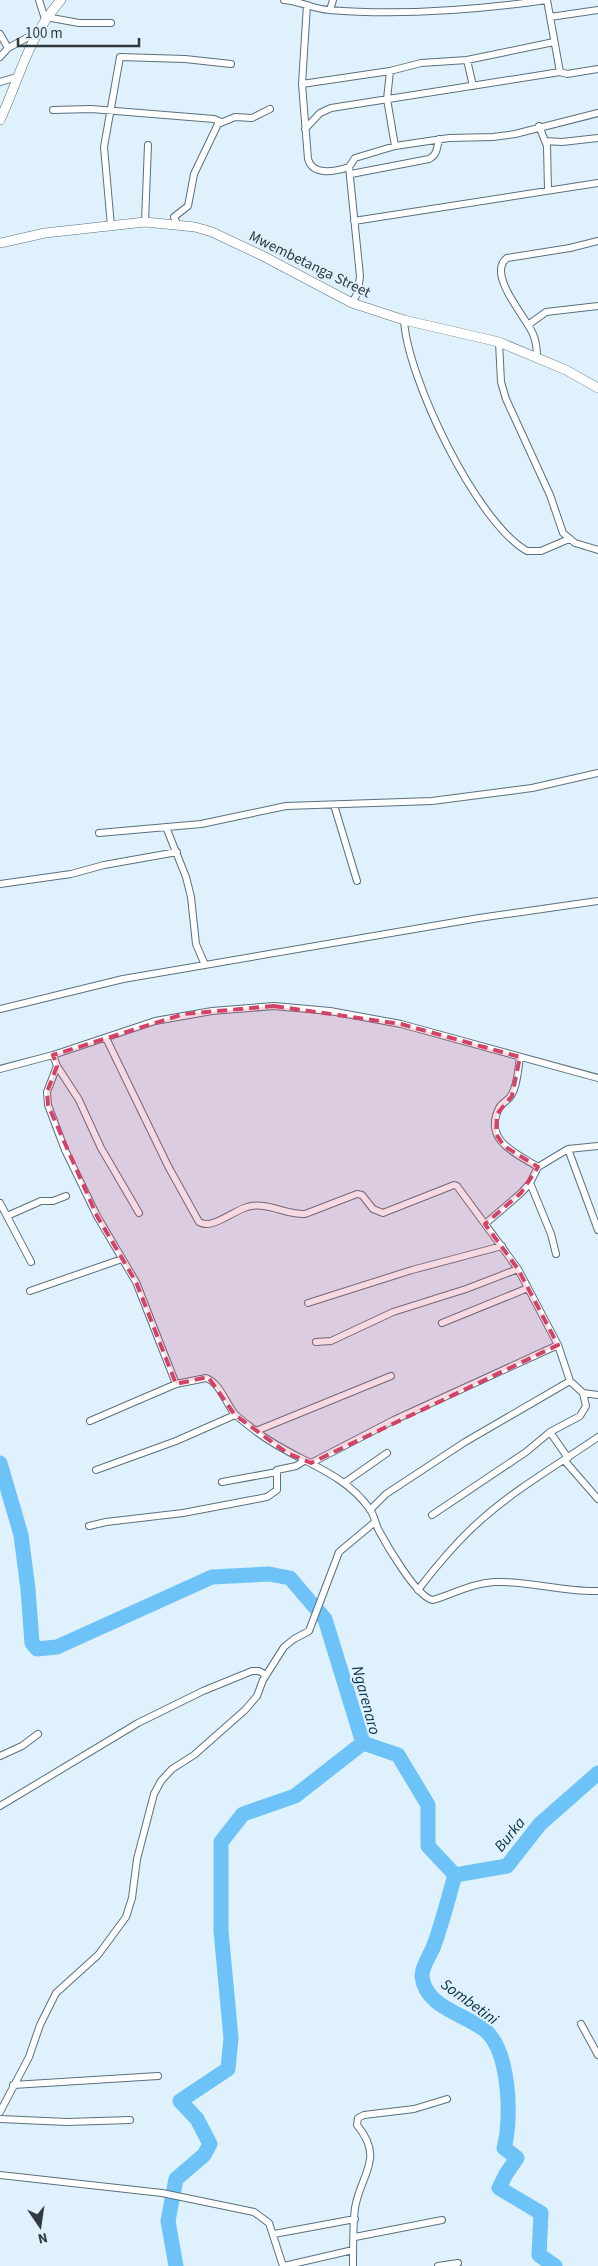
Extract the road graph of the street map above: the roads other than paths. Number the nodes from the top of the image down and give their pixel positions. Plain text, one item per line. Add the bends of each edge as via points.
1 (39, 0) edge
2 (61, 0) edge
3 (284, 0) edge
4 (333, 0) edge
5 (548, 0) edge
6 (483, 3) edge
7 (307, 5) junction
8 (330, 10) junction
9 (598, 10) edge
10 (550, 17) junction
11 (46, 18) junction
12 (111, 23) dead end
13 (36, 33) junction
14 (0, 34) edge
15 (554, 42) junction
16 (8, 48) junction
17 (0, 57) edge
18 (467, 60) junction
19 (231, 64) dead end
20 (598, 69) edge
21 (390, 71) junction
22 (560, 72) junction
23 (17, 77) junction
24 (0, 82) edge
25 (302, 84) junction
26 (473, 86) junction
27 (388, 99) junction
28 (270, 109) dead end
29 (53, 110) dead end
30 (110, 112) junction
31 (598, 113) edge
32 (0, 120) edge
33 (221, 122) junction
34 (540, 126) junction
35 (305, 129) junction
36 (598, 138) edge
37 (439, 140) junction
38 (545, 141) junction
39 (148, 144) dead end
40 (395, 146) junction
41 (350, 171) junction
42 (598, 183) edge
43 (548, 190) junction
44 (354, 221) junction
45 (145, 222) junction
46 (177, 224) junction
47 (111, 226) junction
48 (598, 241) edge
49 (0, 243) edge
50 (352, 303) junction
51 (598, 306) edge
52 (404, 320) junction
53 (528, 325) junction
54 (499, 342) junction
55 (537, 357) junction
56 (598, 388) edge
57 (569, 539) junction
58 (598, 550) edge
59 (598, 773) edge
60 (334, 806) junction
61 (166, 827) junction
62 (98, 833) dead end
63 (177, 852) junction
64 (357, 881) dead end
65 (0, 884) edge
66 (598, 900) edge
67 (205, 965) junction
68 (0, 1009) edge
69 (106, 1038) junction
70 (53, 1056) junction
71 (520, 1057) junction
72 (57, 1066) junction
73 (0, 1069) edge
74 (598, 1078) edge
75 (598, 1146) edge
76 (568, 1149) junction
77 (538, 1167) junction
78 (530, 1183) junction
79 (66, 1196) dead end
80 (0, 1203) edge
81 (138, 1213) dead end
82 (7, 1216) junction
83 (485, 1224) junction
84 (598, 1230) edge
85 (502, 1246) junction
86 (556, 1254) dead end
87 (122, 1258) junction
88 (31, 1262) dead end
89 (518, 1268) junction
90 (528, 1288) junction
91 (30, 1291) dead end
92 (308, 1303) dead end
93 (442, 1322) dead end
94 (316, 1342) dead end
95 (558, 1345) junction
96 (391, 1376) dead end
97 (570, 1381) junction
98 (176, 1384) junction
99 (583, 1393) junction
100 (598, 1396) edge
101 (235, 1414) junction
102 (90, 1421) dead end
103 (256, 1431) junction
104 (550, 1432) junction
105 (598, 1437) edge
106 (386, 1453) dead end
107 (566, 1459) junction
108 (308, 1462) junction
109 (96, 1470) dead end
110 (277, 1472) junction
111 (222, 1482) dead end
112 (344, 1483) junction
113 (598, 1499) edge
114 (370, 1510) junction
115 (432, 1515) dead end
116 (375, 1522) junction
117 (89, 1526) dead end
118 (418, 1590) junction
119 (598, 1591) edge
120 (266, 1675) junction
121 (38, 1734) dead end
122 (0, 1756) edge
123 (0, 1806) edge
124 (582, 2024) dead end
125 (598, 2055) edge
126 (158, 2076) dead end
127 (14, 2085) junction
128 (447, 2099) dead end
129 (0, 2112) edge
130 (0, 2119) edge
131 (130, 2120) dead end
132 (0, 2175) edge
133 (355, 2219) junction
134 (442, 2220) dead end
135 (274, 2234) junction
136 (355, 2237) junction
137 (352, 2250) junction
138 (458, 2262) dead end
139 (284, 2266) edge
140 (353, 2266) edge
141 (438, 2266) edge

1 - 11 street
2 - 11 street
3 - 7 street
4 - 8 street
5 - 6 street
5 - 10 street
6 - 8 street via 418,11
7 - 8 street
7 - 25 street
9 - 10 street
10 - 15 street
11 - 12 street
11 - 13 street
13 - 16 street
13 - 23 street
14 - 16 street
15 - 18 street
15 - 22 street
16 - 17 street
18 - 21 street via 421,63
18 - 26 street
19 - 30 street via 120,57
20 - 22 street via 567,74
21 - 25 street
21 - 27 street
22 - 26 street
23 - 24 street
23 - 32 street
25 - 35 street
26 - 27 street
27 - 35 street via 331,108 320,113
27 - 40 street
28 - 33 street via 252,118
29 - 30 street
30 - 33 street
30 - 47 street via 104,147
31 - 34 street
33 - 46 street via 214,128 194,174 188,206 174,217
34 - 37 street via 493,137
34 - 38 street
35 - 41 street via 310,164 330,172
36 - 38 street
37 - 40 street
37 - 41 street via 437,151 429,159
38 - 43 street
39 - 45 street
40 - 41 street via 358,155 352,160
41 - 44 street
42 - 43 street
43 - 44 street
44 - 50 street via 360,276 357,297
45 - 46 street, Mwembetanga Street
45 - 47 street, Mwembetanga Street
46 - 50 street, Mwembetanga Street via 212,232
47 - 49 street, Mwembetanga Street via 45,233
48 - 53 street via 503,261 501,267 506,289
50 - 52 street, Mwembetanga Street
51 - 53 street via 546,312
52 - 54 street, Mwembetanga Street
52 - 57 street via 409,353 434,414 479,500 502,529 527,551 541,551
53 - 55 street via 536,343
54 - 55 street, Mwembetanga Street
54 - 57 street via 501,382 506,398 550,495 557,521
55 - 56 street, Mwembetanga Street
57 - 58 street
59 - 60 street via 532,788 440,800
60 - 61 street via 286,806 202,824
60 - 64 street
61 - 62 street
61 - 63 street
63 - 65 street via 104,864 71,874
63 - 67 street via 191,897 196,944
66 - 67 street
67 - 68 street via 123,979
69 - 70 street
69 - 71 street via 184,1014 274,1006 330,1011 401,1024
69 - 83 street via 168,1166 199,1222 204,1225 248,1206 305,1214 357,1194 362,1195 373,1209 383,1212 454,1185
70 - 72 street
70 - 73 street
71 - 74 street
71 - 77 street via 512,1096 499,1108 496,1134 504,1146
72 - 81 street
72 - 87 street via 47,1092 48,1105 80,1182
75 - 76 street
76 - 77 street
76 - 84 street
77 - 78 street
78 - 83 street
78 - 86 street
79 - 82 street
80 - 82 street
82 - 88 street
83 - 85 street
85 - 89 street
85 - 92 street
87 - 91 street
87 - 98 street via 136,1282
89 - 90 street
89 - 94 street via 466,1289 392,1312 331,1341
90 - 93 street
90 - 95 street
95 - 97 street
95 - 108 street
96 - 103 street
97 - 99 street
97 - 114 street via 465,1442 386,1494
98 - 101 street via 210,1379
98 - 102 street
99 - 100 street
99 - 104 street via 586,1406 580,1416
101 - 103 street
101 - 109 street via 176,1441
103 - 108 street via 287,1453
104 - 107 street
104 - 115 street via 526,1452
105 - 107 street
106 - 112 street
107 - 113 street
107 - 118 street via 482,1519 442,1559
108 - 110 street
108 - 112 street
110 - 111 street
110 - 117 street via 276,1490 267,1497
112 - 114 street
114 - 116 street
116 - 118 street
116 - 120 street via 339,1552 308,1631 284,1647
118 - 119 street via 433,1600 494,1582
120 - 123 street via 252,1671 185,1699 138,1723
120 - 127 street via 257,1696 245,1710 161,1781 154,1794 126,1917 98,1956 56,1993
121 - 122 street
124 - 125 street
126 - 127 street
127 - 129 street
128 - 133 street via 414,2109 358,2118 357,2125 370,2144 372,2156 359,2194
130 - 131 street
132 - 135 street via 186,2198 261,2215 269,2222
133 - 135 street
133 - 136 street
134 - 136 street
135 - 139 street
136 - 137 street
137 - 139 street
137 - 140 street
138 - 141 street

